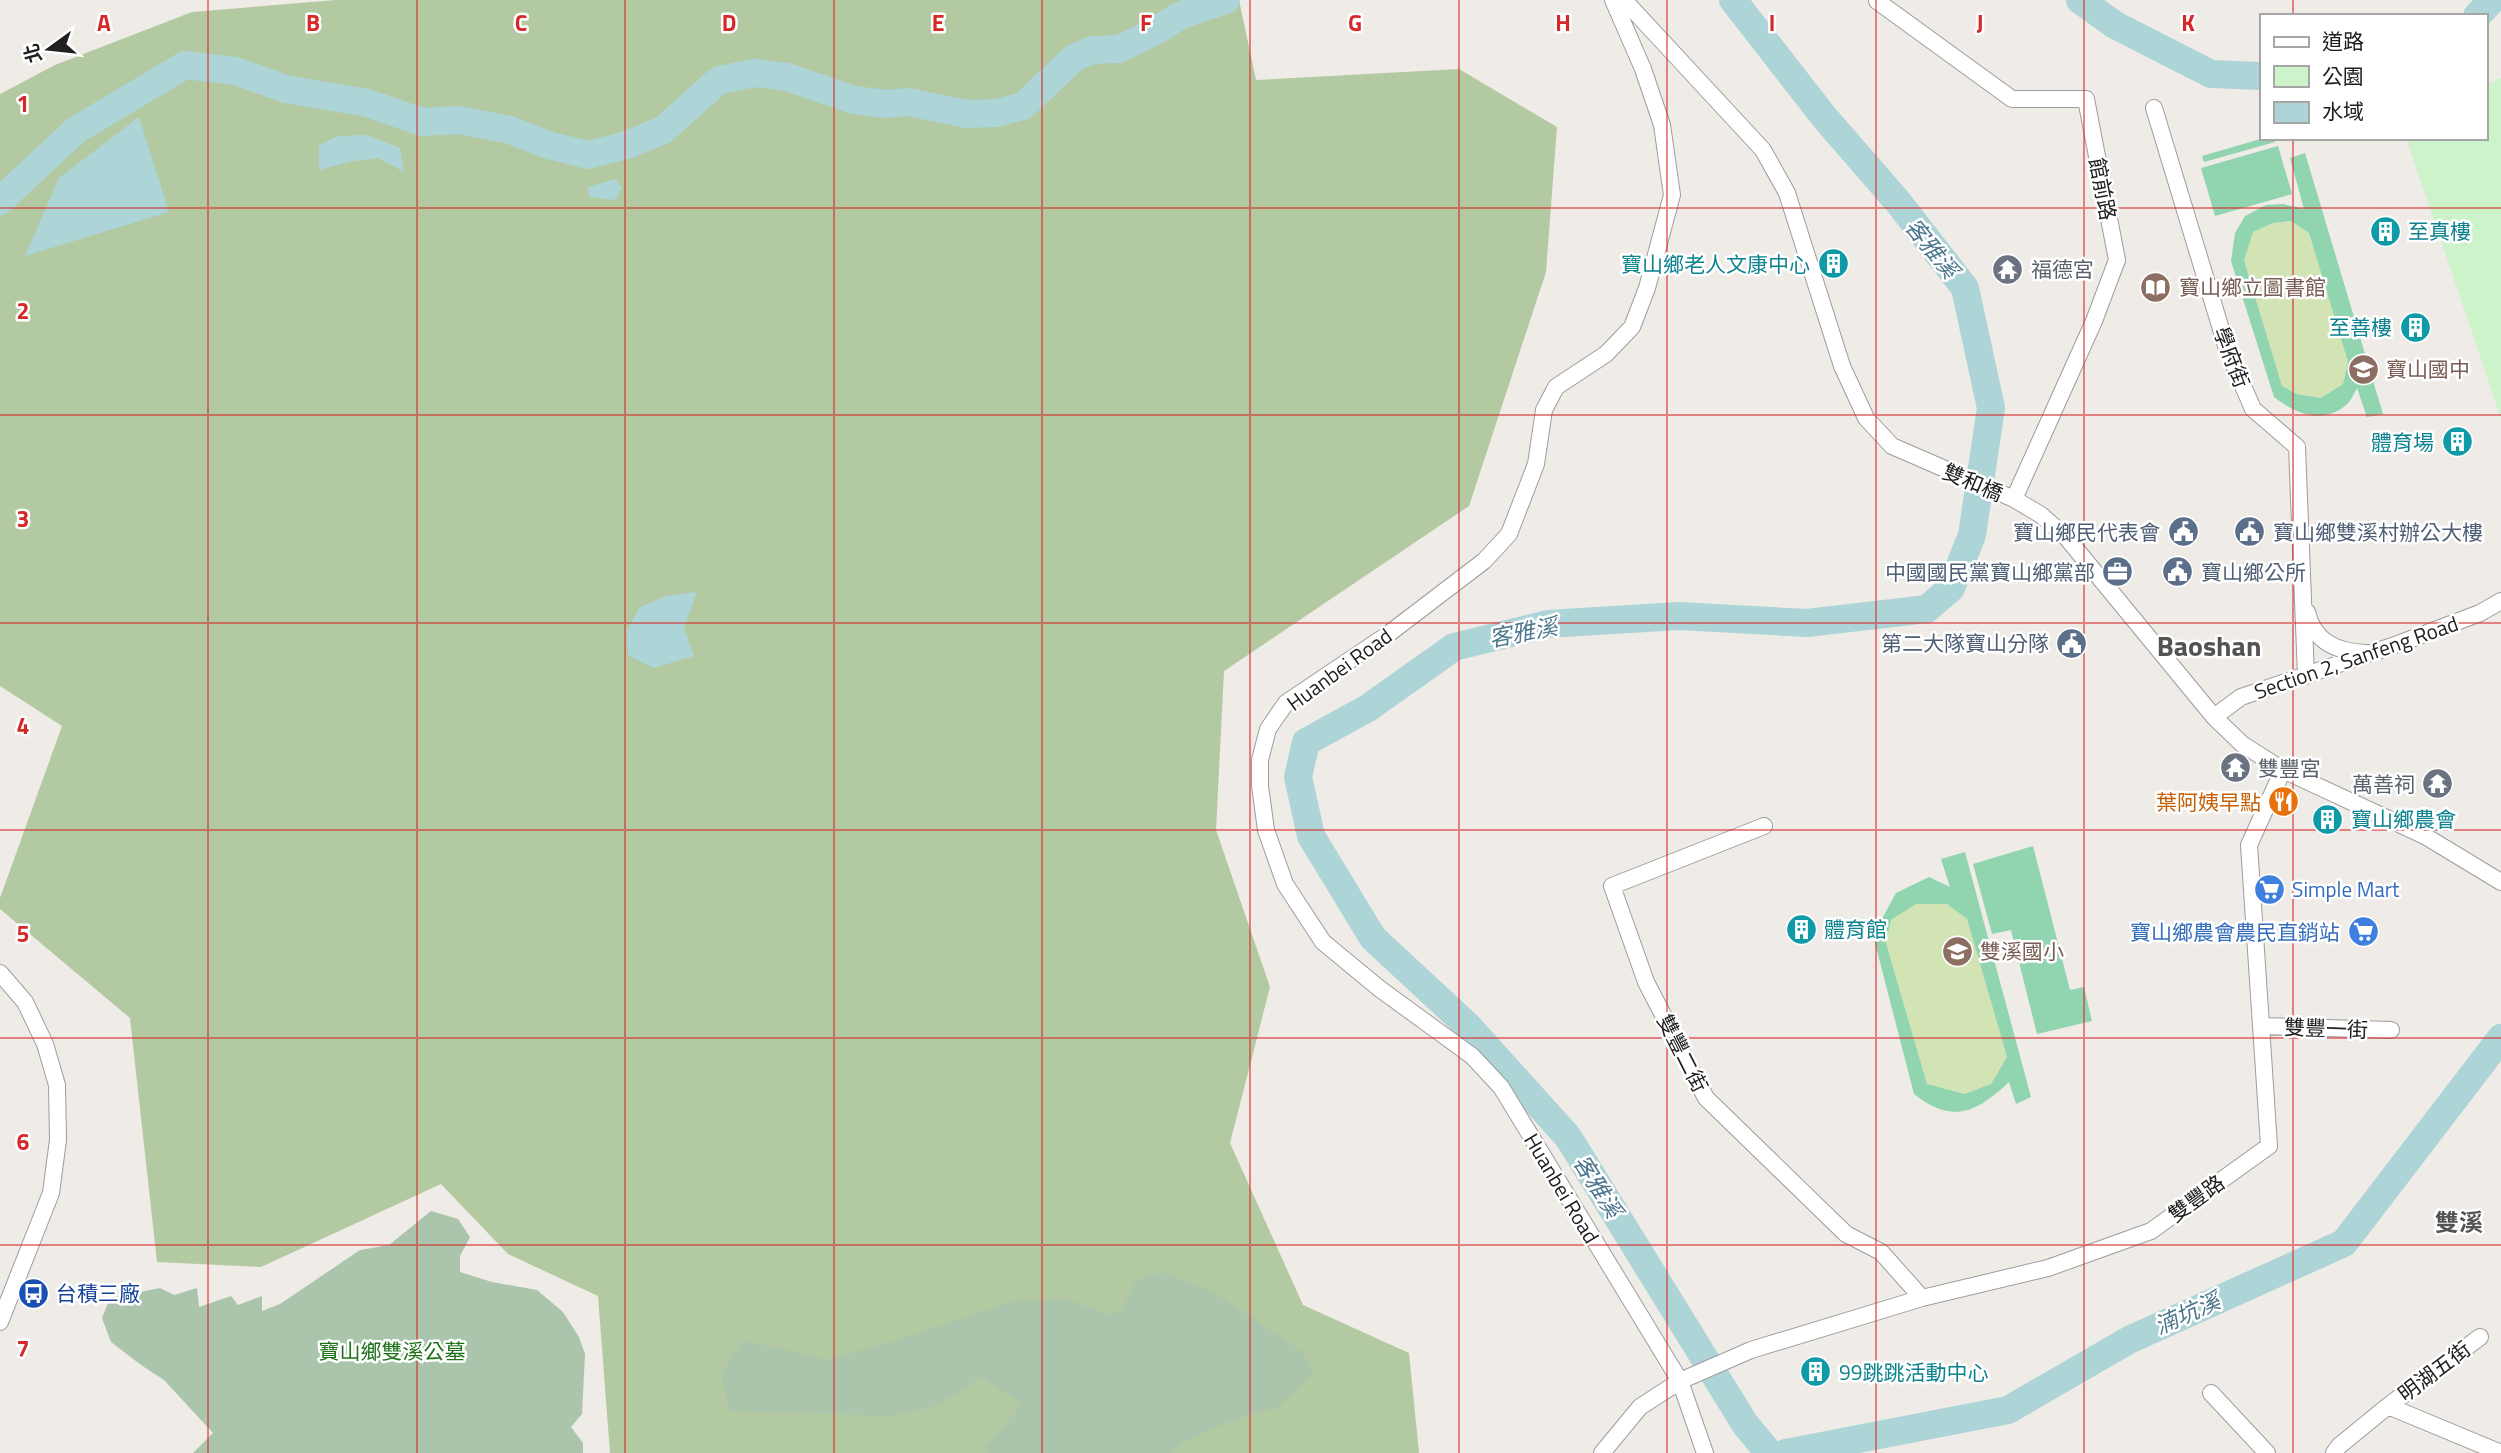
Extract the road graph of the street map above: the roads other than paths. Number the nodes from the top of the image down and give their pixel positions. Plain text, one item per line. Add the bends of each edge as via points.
1 (1613, 0) edge
2 (1624, 0) edge
3 (1877, 1) edge
4 (2154, 108) dead end
5 (2014, 499) junction
6 (2303, 594) junction
7 (2501, 601) edge
8 (2371, 653) junction
9 (2306, 676) junction
10 (2214, 717) junction
11 (2283, 770) junction
12 (1764, 826) dead end
13 (2501, 882) edge
14 (0, 973) edge
15 (2261, 1026) junction
16 (2391, 1030) dead end
17 (1922, 1298) junction
18 (0, 1322) edge
19 (2480, 1337) dead end
20 (1680, 1381) junction
21 (2211, 1393) dead end
22 (2388, 1406) junction
23 (1602, 1453) edge
24 (1705, 1453) edge
25 (2267, 1453) edge
26 (2334, 1453) edge
27 (2501, 1453) edge

1 - 20 street, Huanbei Road via 1662,125 1672,195 1632,327 1606,354 1556,387 1544,410 1536,464 1509,534 1484,561 1387,635 1286,704 1268,729 1260,760 1260,786 1266,831 1284,884 1323,942 1472,1056 1501,1087
2 - 5 street, 雙和橋 via 1763,150 1787,193 1842,366 1866,418 1892,446
3 - 5 street, 館前路 via 2012,99 2086,99 2117,260
4 - 6 street, 學府街 via 2227,349 2253,409 2297,447
5 - 10 street, 雙和橋 via 2066,537
6 - 8 street, 學府街 via 2310,625 2325,643 2348,652
6 - 9 street, 學府街
7 - 8 street, Section 2, Sanfeng Road
8 - 9 street, Section 2, Sanfeng Road
9 - 10 street, Section 2, Sanfeng Road via 2241,697
10 - 11 street, 雙和橋 via 2242,744
11 - 13 street, 雙和橋 via 2425,836
11 - 15 street, 雙豐路 via 2249,845
12 - 17 street, 雙豐二街 via 1612,886 1646,982 1706,1098 1846,1234 1881,1252
14 - 18 street via 26,1002 45,1044 57,1086 58,1140 51,1192
15 - 16 street, 雙豐一街
15 - 17 street, 雙豐路 via 2269,1146 2151,1231 2048,1268
17 - 20 street, 雙豐路 via 1751,1350
19 - 22 street, 明湖五街
20 - 23 street via 1640,1407
20 - 24 street, Huanbei Road
21 - 25 street
22 - 26 street, 明湖五街
22 - 27 street, 明湖五街

